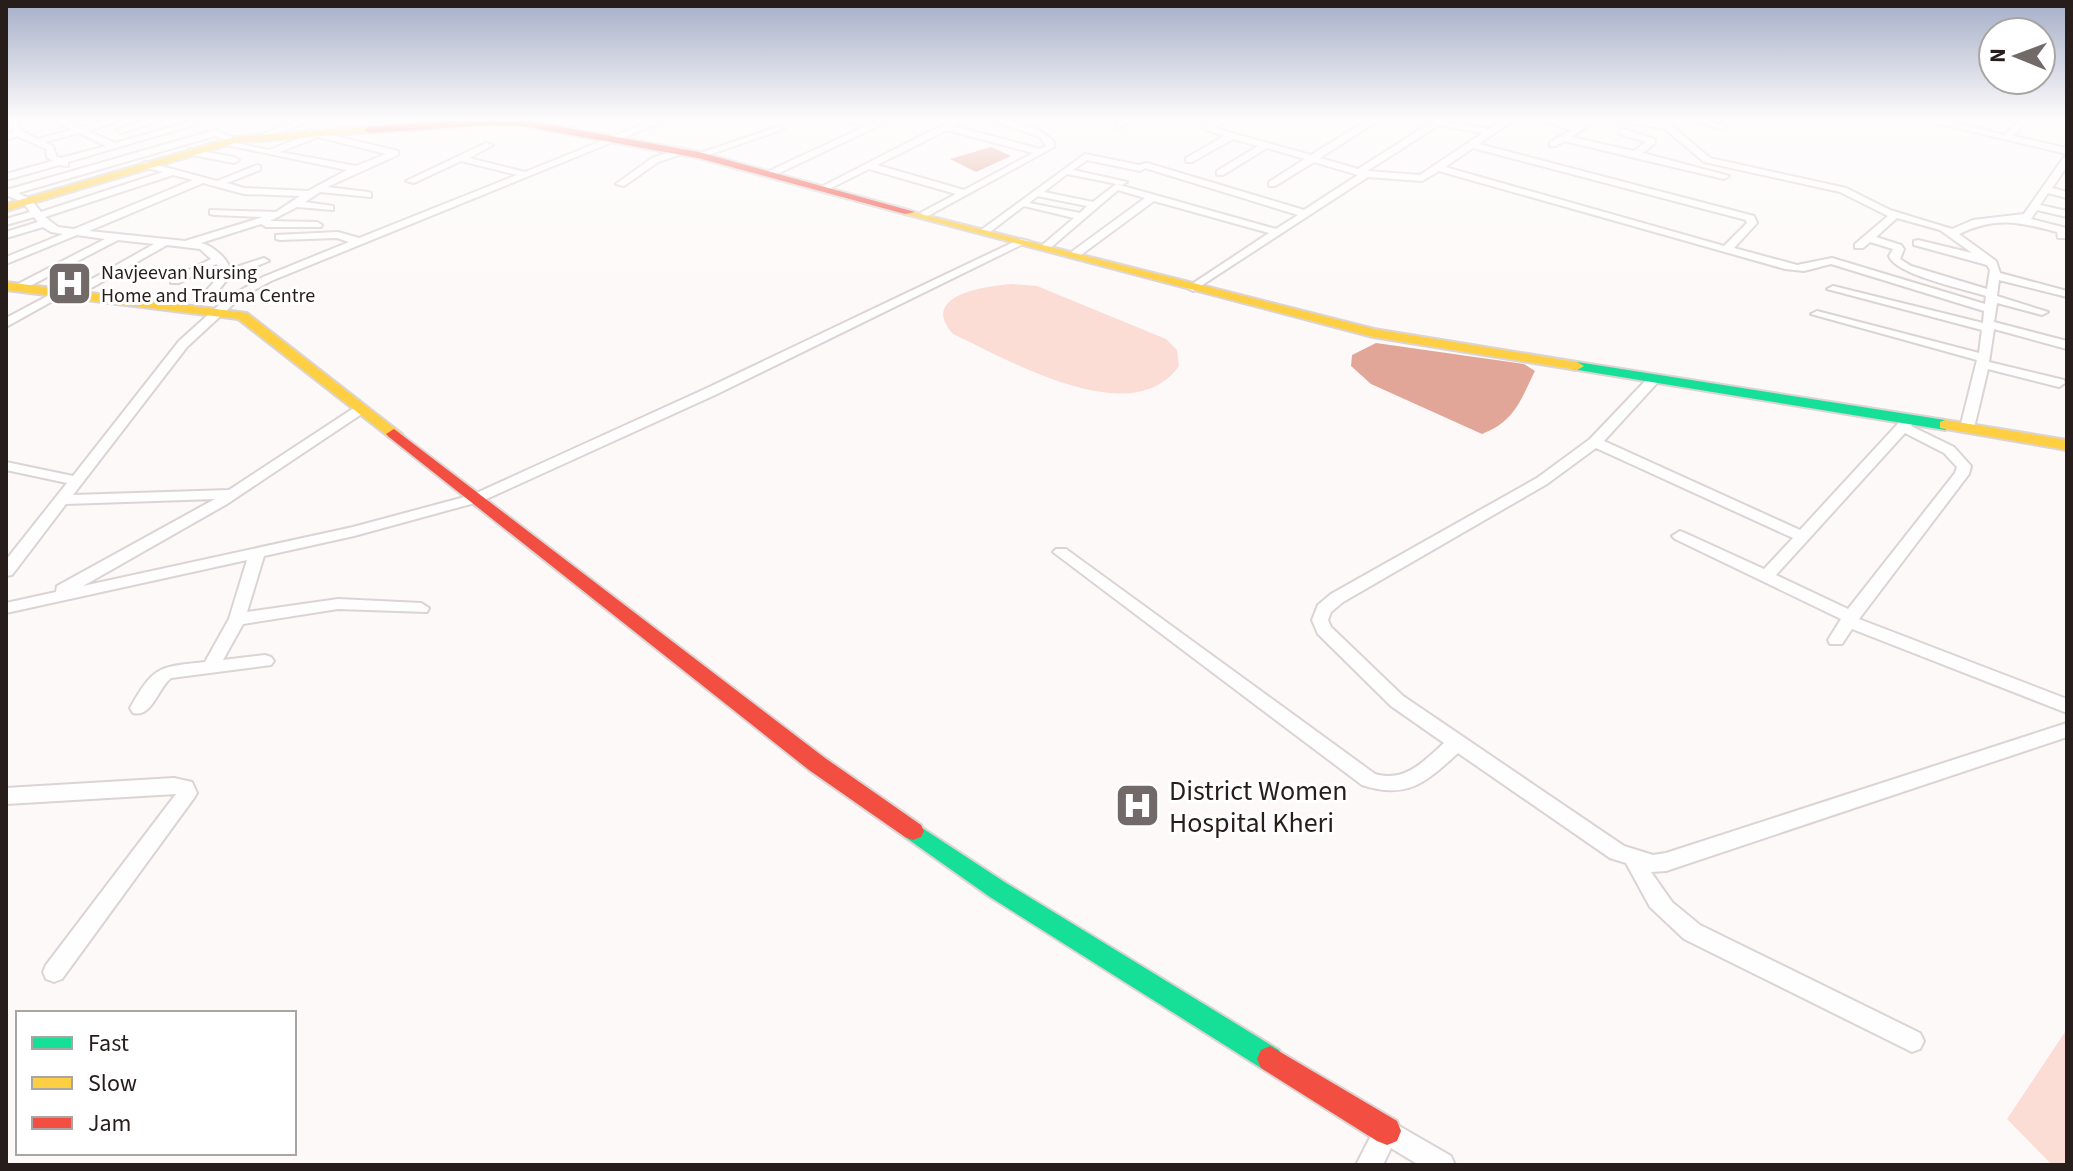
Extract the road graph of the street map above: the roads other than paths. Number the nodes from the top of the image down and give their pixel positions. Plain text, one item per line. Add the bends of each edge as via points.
1 (74, 174) edge
2 (79, 174) edge
3 (114, 174) edge
4 (167, 174) edge
5 (178, 174) edge
6 (243, 174) edge
7 (349, 174) edge
8 (427, 174) edge
9 (522, 174) edge
10 (530, 174) edge
11 (636, 174) edge
12 (774, 174) edge
13 (853, 174) edge
14 (896, 174) edge
15 (1000, 174) edge
16 (1062, 174) edge
17 (1076, 174) edge
18 (1132, 174) edge
19 (1176, 174) edge
20 (1288, 174) edge
21 (1362, 174) edge
22 (1369, 174) edge
23 (1427, 174) edge
24 (1458, 174) edge
25 (1581, 174) edge
26 (1715, 174) edge
27 (1769, 174) edge
28 (2057, 174) edge
29 (527, 175) junction
30 (1724, 176) dead end
31 (100, 179) junction
32 (202, 180) junction
33 (411, 181) dead end
34 (217, 184) junction
35 (621, 184) dead end
36 (1119, 184) junction
37 (1272, 184) dead end
38 (826, 187) junction
39 (2046, 190) junction
40 (315, 192) junction
41 (964, 193) junction
42 (1042, 194) dead end
43 (368, 195) dead end
44 (2067, 195) edge
45 (7, 196) edge
46 (1153, 197) junction
47 (298, 204) junction
48 (1095, 205) junction
49 (1029, 206) dead end
50 (2035, 207) junction
51 (329, 208) dead end
52 (214, 212) dead end
53 (37, 213) junction
54 (1303, 213) junction
55 (926, 214) junction
56 (2067, 214) edge
57 (280, 215) junction
58 (1895, 215) junction
59 (1081, 216) junction
60 (2021, 219) junction
61 (6, 222) edge
62 (258, 224) junction
63 (317, 225) dead end
64 (986, 230) junction
65 (1276, 232) junction
66 (71, 233) junction
67 (1953, 233) junction
68 (6, 235) edge
69 (2062, 236) dead end
70 (280, 237) dead end
71 (114, 238) junction
72 (1024, 241) junction
73 (165, 242) junction
74 (359, 242) junction
75 (189, 243) junction
76 (1918, 243) dead end
77 (1045, 247) junction
78 (1727, 249) junction
79 (1074, 255) junction
80 (218, 259) junction
81 (1989, 260) junction
82 (6, 261) edge
83 (264, 261) dead end
84 (225, 275) junction
85 (1995, 275) junction
86 (2067, 279) edge
87 (175, 281) dead end
88 (13, 287) edge
89 (1193, 288) junction
90 (1833, 289) dead end
91 (67, 293) junction
92 (2065, 294) edge
93 (1992, 300) junction
94 (221, 308) junction
95 (2042, 312) dead end
96 (1817, 314) dead end
97 (6, 323) edge
98 (1990, 326) junction
99 (2067, 345) edge
100 (1984, 361) junction
101 (1654, 379) junction
102 (2059, 383) dead end
103 (362, 409) junction
104 (1907, 423) junction
105 (1967, 428) junction
106 (1595, 442) junction
107 (2067, 445) edge
108 (6, 466) edge
109 (76, 481) junction
110 (234, 494) junction
111 (477, 498) junction
112 (61, 500) junction
113 (1680, 536) dead end
114 (1802, 537) junction
115 (1061, 552) dead end
116 (257, 553) junction
117 (6, 571) edge
118 (1766, 577) junction
119 (46, 600) junction
120 (6, 608) edge
121 (421, 608) dead end
122 (237, 619) junction
123 (1849, 619) junction
124 (1836, 640) dead end
125 (265, 661) dead end
126 (211, 666) junction
127 (2067, 706) edge
128 (139, 708) dead end
129 (2067, 730) edge
130 (1458, 742) junction
131 (6, 796) edge
132 (1635, 861) junction
133 (54, 972) dead end
134 (1912, 1041) dead end
135 (1387, 1131) junction
136 (1369, 1165) edge
137 (1442, 1165) edge

1 - 45 street
2 - 31 street
3 - 31 street
4 - 53 street
5 - 32 street
6 - 34 street
7 - 40 street
8 - 33 street
9 - 29 street
10 - 29 street
11 - 35 street
12 - 38 street
13 - 38 street
14 - 41 street
15 - 41 street
16 - 64 street
17 - 36 street
18 - 36 street
19 - 54 street
20 - 37 street
21 - 54 street
22 - 23 street via 1416,179
24 - 78 street
25 - 78 street via 1750,218 1752,223
26 - 30 street
27 - 58 street via 1843,190
28 - 39 street
29 - 74 street
31 - 53 street
32 - 34 street
32 - 66 street
34 - 40 street via 244,191
36 - 46 street
36 - 48 street
38 - 55 street
39 - 44 street
39 - 50 street
40 - 43 street
40 - 47 street
41 - 55 street
42 - 48 street
45 - 53 street
46 - 65 street
46 - 79 street
47 - 51 street
47 - 57 street
48 - 59 street
49 - 59 street
50 - 56 street
50 - 60 street
52 - 57 street
53 - 61 street
53 - 66 street via 55,230
53 - 68 street
54 - 65 street
55 - 64 street
57 - 62 street
58 - 67 street
58 - 93 street via 1864,242 1897,247 1895,260 1907,268
59 - 77 street
60 - 67 street via 1979,222
60 - 69 street via 2058,228 2064,231
62 - 63 street
62 - 75 street
64 - 72 street
65 - 89 street
66 - 71 street
66 - 82 street
67 - 81 street
70 - 74 street via 338,235
71 - 73 street
71 - 88 street
72 - 77 street
72 - 111 street
73 - 75 street
73 - 91 street
74 - 94 street via 267,279
75 - 80 street via 203,246
76 - 81 street
77 - 79 street
78 - 93 street via 1800,269 1823,260 1844,264
79 - 89 street
80 - 84 street
80 - 87 street
81 - 85 street
83 - 84 street
84 - 94 street via 212,291
85 - 92 street
85 - 93 street
86 - 92 street
88 - 91 street
89 - 101 street via 1373,333
90 - 98 street
91 - 94 street
91 - 97 street
93 - 95 street
93 - 98 street
94 - 103 street via 242,316
94 - 109 street via 183,344
96 - 100 street
98 - 99 street
98 - 100 street
100 - 102 street
100 - 105 street
101 - 104 street
101 - 106 street
103 - 110 street
103 - 111 street
104 - 105 street
104 - 114 street
104 - 123 street via 1959,458 1962,474
105 - 107 street
106 - 114 street
106 - 130 street via 1542,481 1324,609 1324,630 1377,684
108 - 109 street
109 - 112 street
110 - 112 street
110 - 119 street
111 - 116 street
111 - 135 street via 864,797 998,890
112 - 117 street
113 - 118 street
114 - 118 street
115 - 130 street via 1369,780 1406,785
116 - 119 street
116 - 122 street
118 - 123 street
119 - 120 street
121 - 122 street via 338,604
122 - 126 street
123 - 124 street
123 - 127 street
125 - 126 street
126 - 128 street via 167,672
129 - 132 street via 1666,862
130 - 132 street
131 - 133 street via 174,786 185,787 187,793
132 - 134 street via 1667,915 1692,932
135 - 136 street
135 - 137 street

